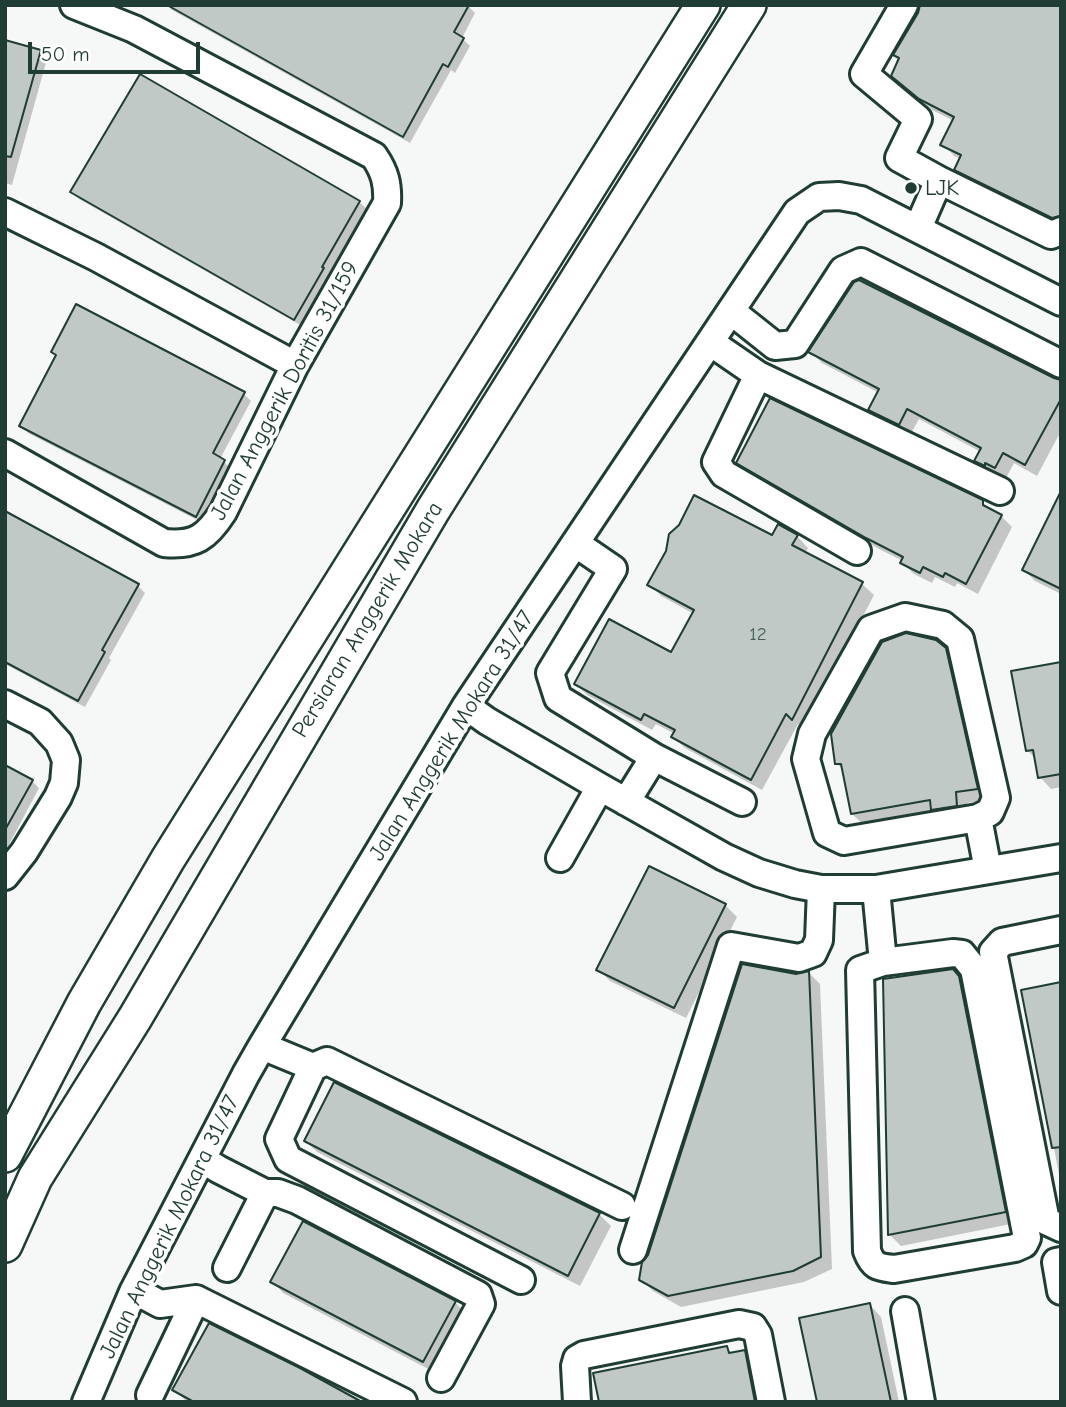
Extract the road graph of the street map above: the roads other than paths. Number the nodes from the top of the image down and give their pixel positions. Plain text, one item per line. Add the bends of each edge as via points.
1 (703, 5) edge
2 (749, 5) edge
3 (904, 5) edge
4 (78, 6) edge
5 (939, 180) junction
6 (5, 212) edge
7 (918, 228) junction
8 (1061, 231) edge
9 (1061, 302) edge
10 (730, 311) junction
11 (710, 342) junction
12 (1061, 364) edge
13 (295, 365) junction
14 (758, 375) junction
15 (5, 453) edge
16 (1000, 491) dead end
17 (576, 543) junction
18 (857, 551) dead end
19 (5, 704) edge
20 (466, 706) junction
21 (654, 757) junction
22 (600, 787) junction
23 (626, 802) junction
24 (742, 802) dead end
25 (978, 818) junction
26 (560, 858) dead end
27 (1061, 858) edge
28 (988, 870) junction
29 (5, 876) edge
30 (821, 889) junction
31 (876, 890) junction
32 (1061, 930) edge
33 (883, 962) junction
34 (262, 1046) junction
35 (313, 1067) junction
36 (5, 1155) edge
37 (202, 1159) junction
38 (265, 1193) junction
39 (622, 1206) dead end
40 (1061, 1228) edge
41 (5, 1245) edge
42 (633, 1250) dead end
43 (1061, 1261) edge
44 (227, 1268) dead end
45 (521, 1280) dead end
46 (134, 1290) junction
47 (1061, 1291) edge
48 (196, 1299) junction
49 (905, 1311) dead end
50 (441, 1378) dead end
51 (150, 1395) dead end
52 (86, 1402) edge
53 (403, 1402) edge
54 (578, 1402) edge
55 (771, 1402) edge
56 (921, 1402) edge

1 - 36 main road, Persiaran Anggerik Mokara via 168,859 84,1003
2 - 41 main road, Persiaran Anggerik Mokara via 433,510 135,1017 35,1178
3 - 5 street via 864,74 918,119 899,158
4 - 13 street, Jalan Anggerik Doritis 31/159 via 134,29 374,156 383,168 387,203
5 - 7 street
5 - 8 street via 1051,235
6 - 13 street
7 - 9 street, Jalan Anggerik Mokara 31/47
7 - 10 street, Jalan Anggerik Mokara 31/47 via 861,200 818,197 797,212
10 - 11 street, Jalan Anggerik Mokara 31/47
10 - 12 street via 775,346 794,344 843,270 861,262
11 - 14 street
11 - 17 street, Jalan Anggerik Mokara 31/47
13 - 15 street, Jalan Anggerik Doritis 31/159 via 223,512 207,533 190,543 164,543
14 - 16 street
14 - 18 street via 716,462 724,474
17 - 20 street, Jalan Anggerik Mokara 31/47
17 - 21 street via 613,569 550,673 558,698
19 - 29 street via 40,722 59,743 66,760 58,797
20 - 22 street
20 - 34 street, Jalan Anggerik Mokara 31/47
21 - 23 street
21 - 24 street
22 - 23 street
22 - 26 street
23 - 30 street via 724,857 760,873
25 - 25 street via 844,841 827,833 806,759 812,734 871,629 905,617 943,625 960,639 996,798 990,812
25 - 28 street
27 - 28 street
28 - 31 street
30 - 31 street
30 - 42 street via 819,940 813,953 799,958 730,946
31 - 33 street
32 - 40 street via 1002,942 993,952 1046,1221
33 - 33 street via 953,953 962,954 974,969 1022,1207 1024,1244 894,1269 878,1267 870,1260 860,970
34 - 35 street
34 - 37 street, Jalan Anggerik Mokara 31/47
35 - 39 street via 327,1061
35 - 45 street via 279,1139 288,1159
37 - 38 street
37 - 46 street, Jalan Anggerik Mokara 31/47
38 - 44 street
38 - 50 street via 298,1200 478,1295 481,1304
43 - 47 street via 1056,1262
46 - 48 street via 160,1304
46 - 52 street, Jalan Anggerik Mokara 31/47
48 - 51 street
48 - 53 street
49 - 56 street
54 - 55 street via 575,1366 584,1355 739,1324 753,1327 758,1335

